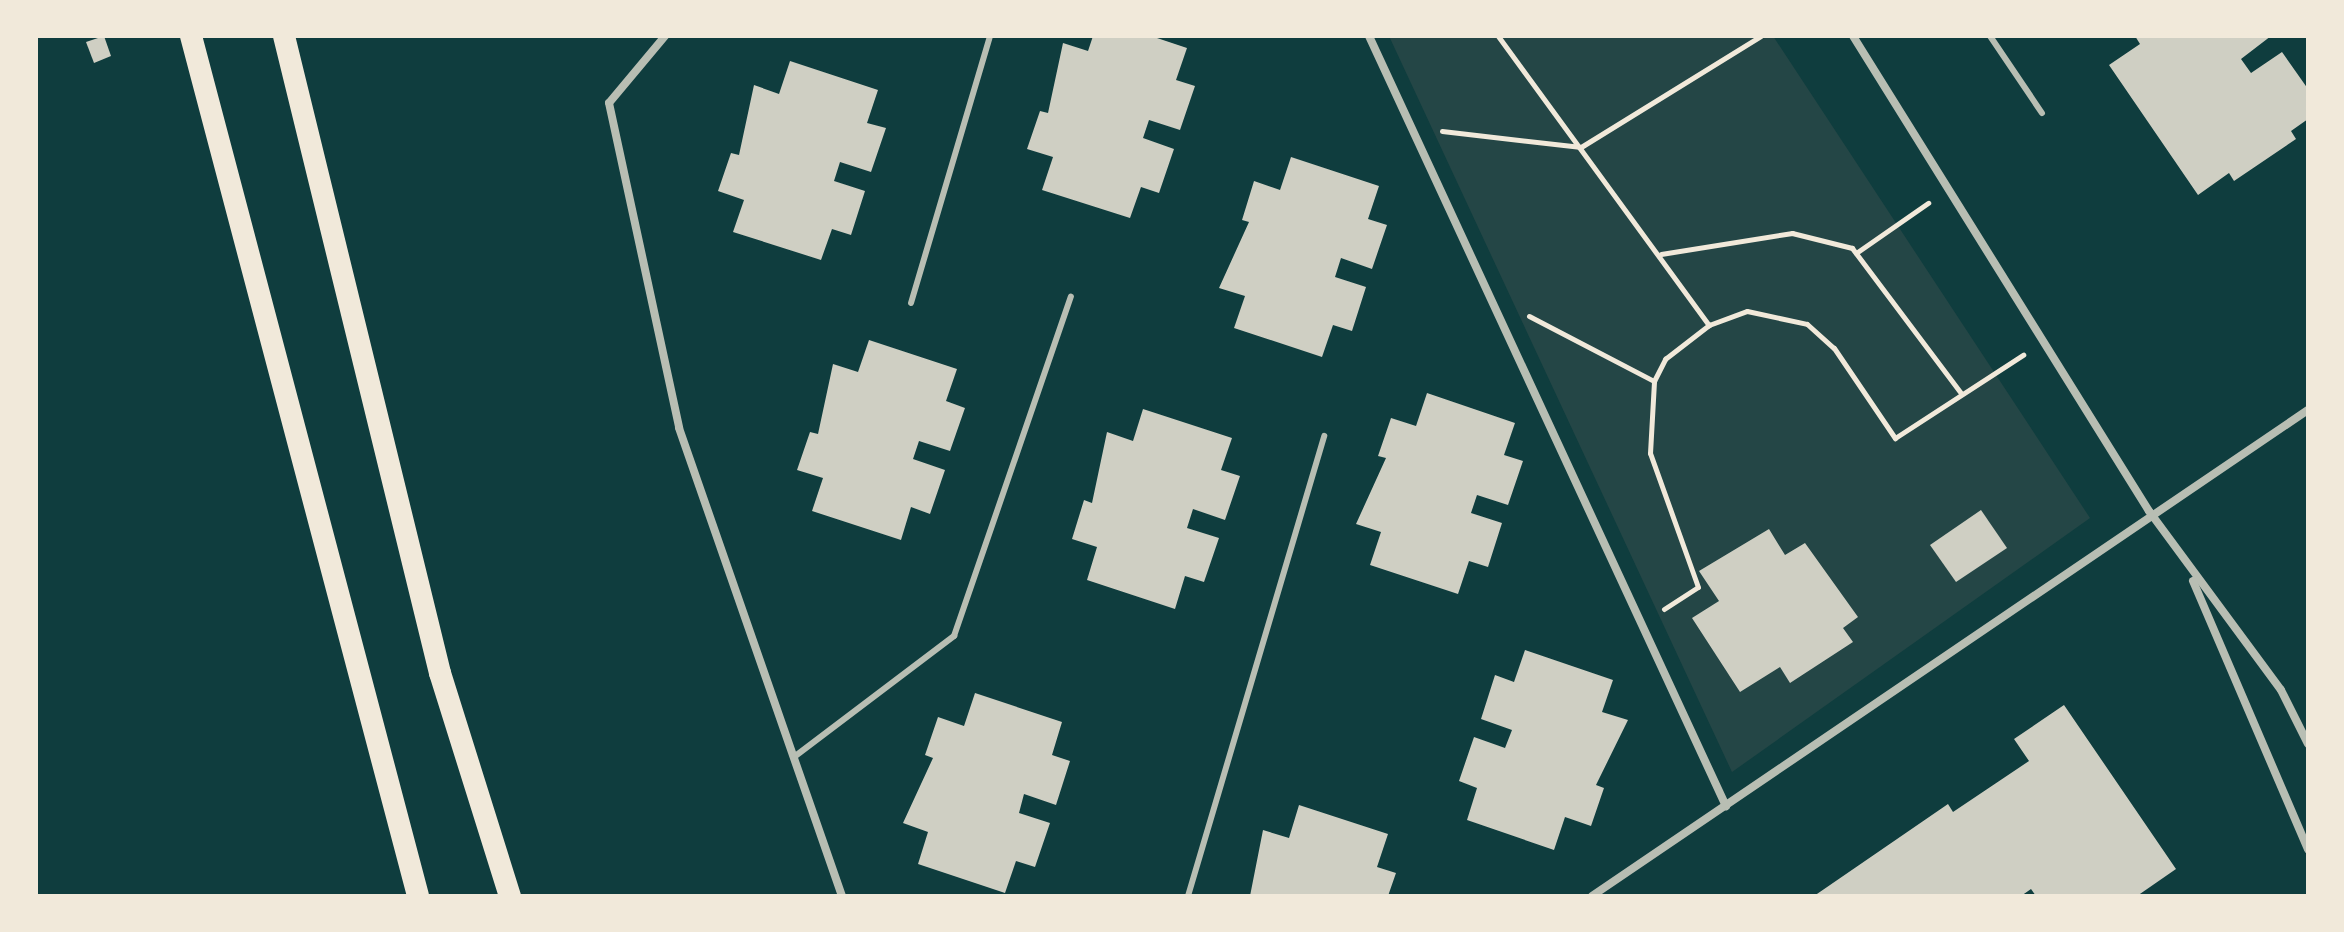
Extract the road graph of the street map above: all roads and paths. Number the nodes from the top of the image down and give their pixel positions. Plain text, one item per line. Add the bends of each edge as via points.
1 (191, 36) edge
2 (284, 36) edge
3 (665, 36) edge
4 (990, 36) edge
5 (1369, 36) edge
6 (1498, 36) edge
7 (1761, 36) edge
8 (1853, 36) edge
9 (1990, 36) edge
10 (2042, 113) dead end
11 (1411, 128) junction
12 (1581, 147) junction
13 (1949, 189) junction
14 (1856, 253) junction
15 (1661, 254) junction
16 (1489, 295) junction
17 (1071, 297) dead end
18 (911, 303) dead end
19 (1709, 325) junction
20 (2044, 341) junction
21 (1654, 381) junction
22 (1961, 393) junction
23 (2308, 410) edge
24 (1324, 436) dead end
25 (2149, 511) junction
26 (2189, 573) junction
27 (1641, 624) junction
28 (2308, 744) edge
29 (794, 757) junction
30 (1726, 806) junction
31 (2308, 849) edge
32 (418, 896) edge
33 (510, 896) edge
34 (842, 896) edge
35 (1188, 896) edge
36 (1592, 896) edge

1 - 32 highway
2 - 33 highway via 440,673
3 - 29 street via 609,103 679,428
4 - 18 lane
5 - 11 street
6 - 12 path
7 - 12 path
8 - 13 street
9 - 10 lane
11 - 12 path
11 - 16 street
12 - 15 path
13 - 14 path
13 - 20 street
14 - 15 path via 1792,233
14 - 22 path
15 - 19 path
16 - 21 path
16 - 27 street
17 - 29 lane via 954,636
19 - 21 path via 1665,359
19 - 22 path via 1747,311 1807,324 1834,348 1895,438
20 - 22 path
20 - 25 street
21 - 27 path via 1650,453 1698,587
23 - 25 street
24 - 35 lane
25 - 26 street
25 - 30 street
26 - 28 street via 2281,690
26 - 31 street via 2241,708
27 - 30 street
29 - 34 street
30 - 36 street

